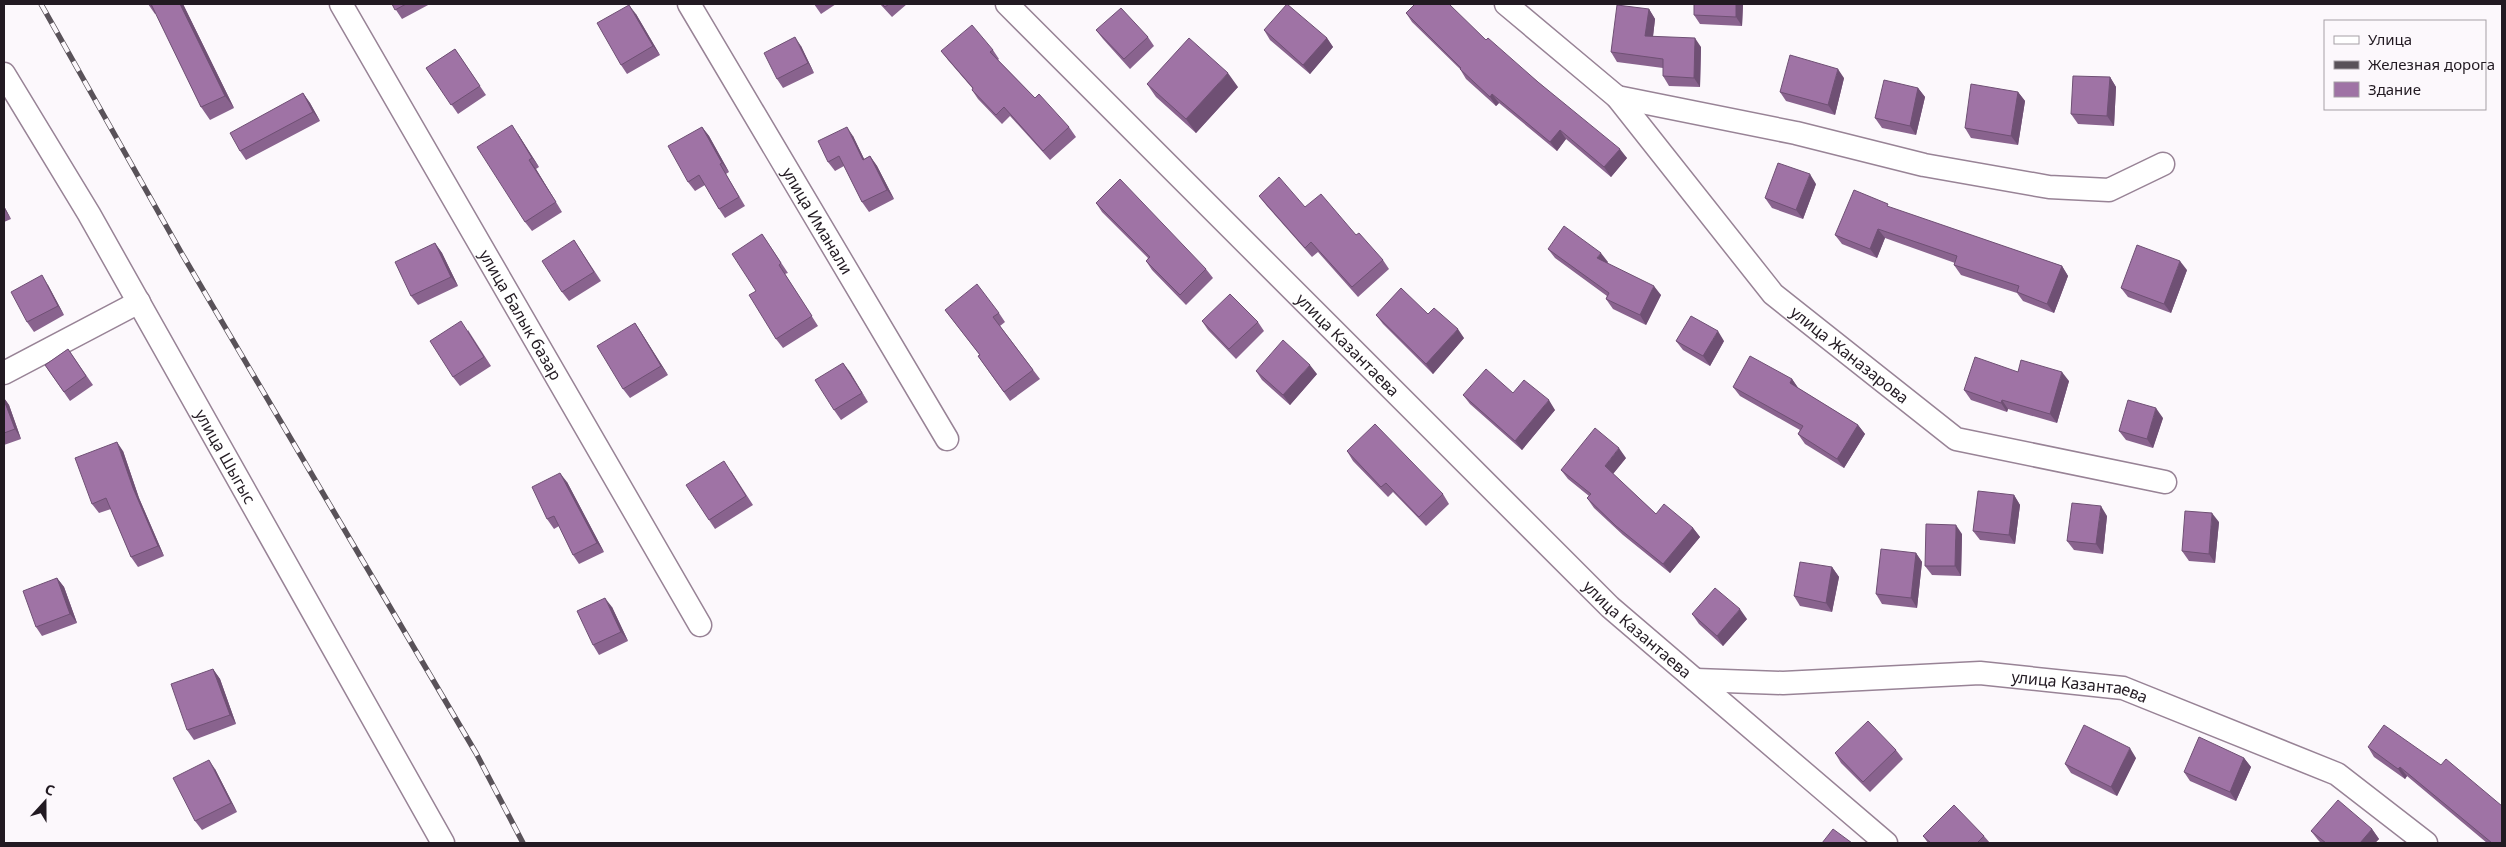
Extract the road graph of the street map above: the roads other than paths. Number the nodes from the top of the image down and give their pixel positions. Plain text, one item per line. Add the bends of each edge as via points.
1 (341, 4) edge
2 (689, 4) edge
3 (1007, 4) edge
4 (1506, 4) edge
5 (4, 74) edge
6 (1617, 97) junction
7 (2163, 164) dead end
8 (139, 302) junction
9 (4, 372) edge
10 (947, 439) dead end
11 (2165, 482) dead end
12 (700, 625) dead end
13 (1696, 680) junction
14 (443, 843) edge
15 (1886, 843) edge
16 (2426, 843) edge

1 - 12 street, улица Балык базар
2 - 10 street, улица Иманали
3 - 13 street, улица Казантаева via 1610,607
4 - 6 street, улица Жаназарова
5 - 8 street, улица Шыгыс
6 - 7 street, улица Жаназарова via 1796,133 1924,165 2049,187 2109,190
6 - 11 street, улица Жаназарова via 1773,294 1956,439
8 - 9 street
8 - 14 street, улица Шыгыс
13 - 15 street, улица Казантаева
13 - 16 street, улица Казантаева via 1783,683 1980,672 2123,688 2338,774

